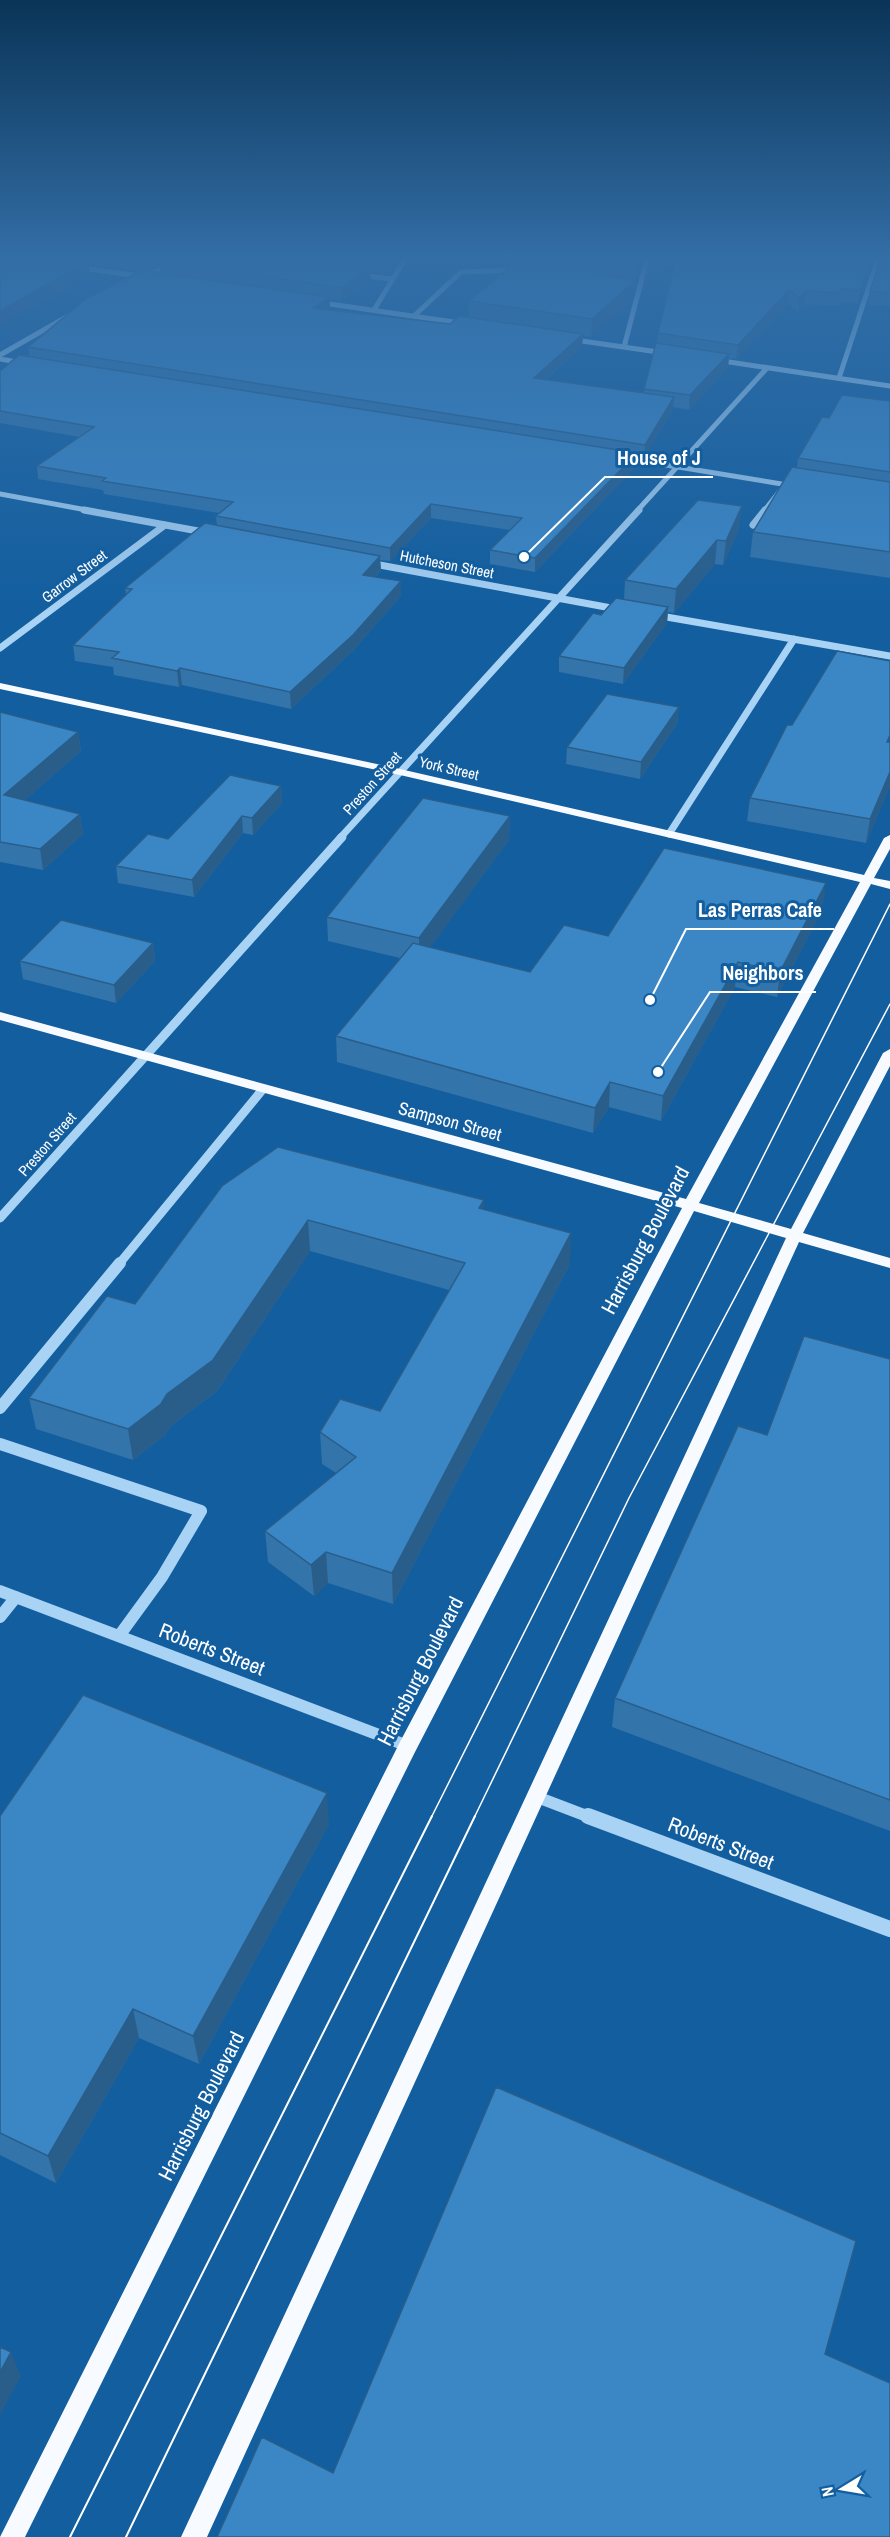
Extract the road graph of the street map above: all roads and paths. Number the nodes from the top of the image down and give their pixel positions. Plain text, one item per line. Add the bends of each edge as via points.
1 (759, 377) edge
2 (834, 377) edge
3 (838, 378) joint
4 (890, 386) edge
5 (619, 457) edge
6 (678, 467) junction
7 (785, 485) junction
8 (796, 487) edge
9 (0, 494) edge
10 (165, 525) junction
11 (753, 525) dead end
12 (223, 536) edge
13 (362, 562) edge
14 (560, 599) junction
15 (630, 611) edge
16 (642, 613) edge
17 (794, 639) junction
18 (0, 648) edge
19 (890, 656) edge
20 (0, 686) edge
21 (400, 772) junction
22 (669, 834) junction
23 (890, 838) edge
24 (869, 880) junction
25 (890, 885) edge
26 (0, 1016) edge
27 (890, 1053) edge
28 (143, 1056) junction
29 (262, 1089) junction
30 (690, 1205) junction
31 (0, 1218) edge
32 (794, 1237) junction
33 (890, 1263) edge
34 (0, 1408) edge
35 (0, 1444) edge
36 (0, 1591) edge
37 (16, 1597) junction
38 (0, 1617) edge
39 (119, 1636) junction
40 (408, 1746) junction
41 (537, 1797) junction
42 (890, 1929) edge
43 (12, 2537) edge
44 (194, 2537) edge

1 - 6 street, Preston Street
2 - 3 street
3 - 4 street
5 - 6 street
6 - 7 street
6 - 14 street, Preston Street
7 - 8 street
7 - 11 street
9 - 10 street
10 - 12 street
10 - 18 street, Garrow Street
13 - 14 street, Hutcheson Street
14 - 15 street, Hutcheson Street
14 - 21 street, Preston Street
16 - 17 street
17 - 19 street
17 - 22 street
20 - 21 main road, York Street
21 - 22 main road, York Street
21 - 28 street, Preston Street
22 - 24 main road, York Street
23 - 24 main road, Harrisburg Boulevard
24 - 25 main road, York Street
24 - 30 main road, Harrisburg Boulevard
26 - 28 main road, Sampson Street
27 - 32 main road
28 - 29 main road, Sampson Street
28 - 31 street, Preston Street
29 - 30 main road, Sampson Street
29 - 34 street
30 - 32 main road, Sampson Street
30 - 40 main road, Harrisburg Boulevard
32 - 33 main road, Sampson Street
32 - 41 main road
35 - 39 street via 201,1511 162,1577
36 - 37 street, Roberts Street
37 - 38 street
37 - 39 street, Roberts Street
39 - 40 street, Roberts Street
40 - 43 main road, Harrisburg Boulevard
41 - 42 street, Roberts Street
41 - 44 main road

